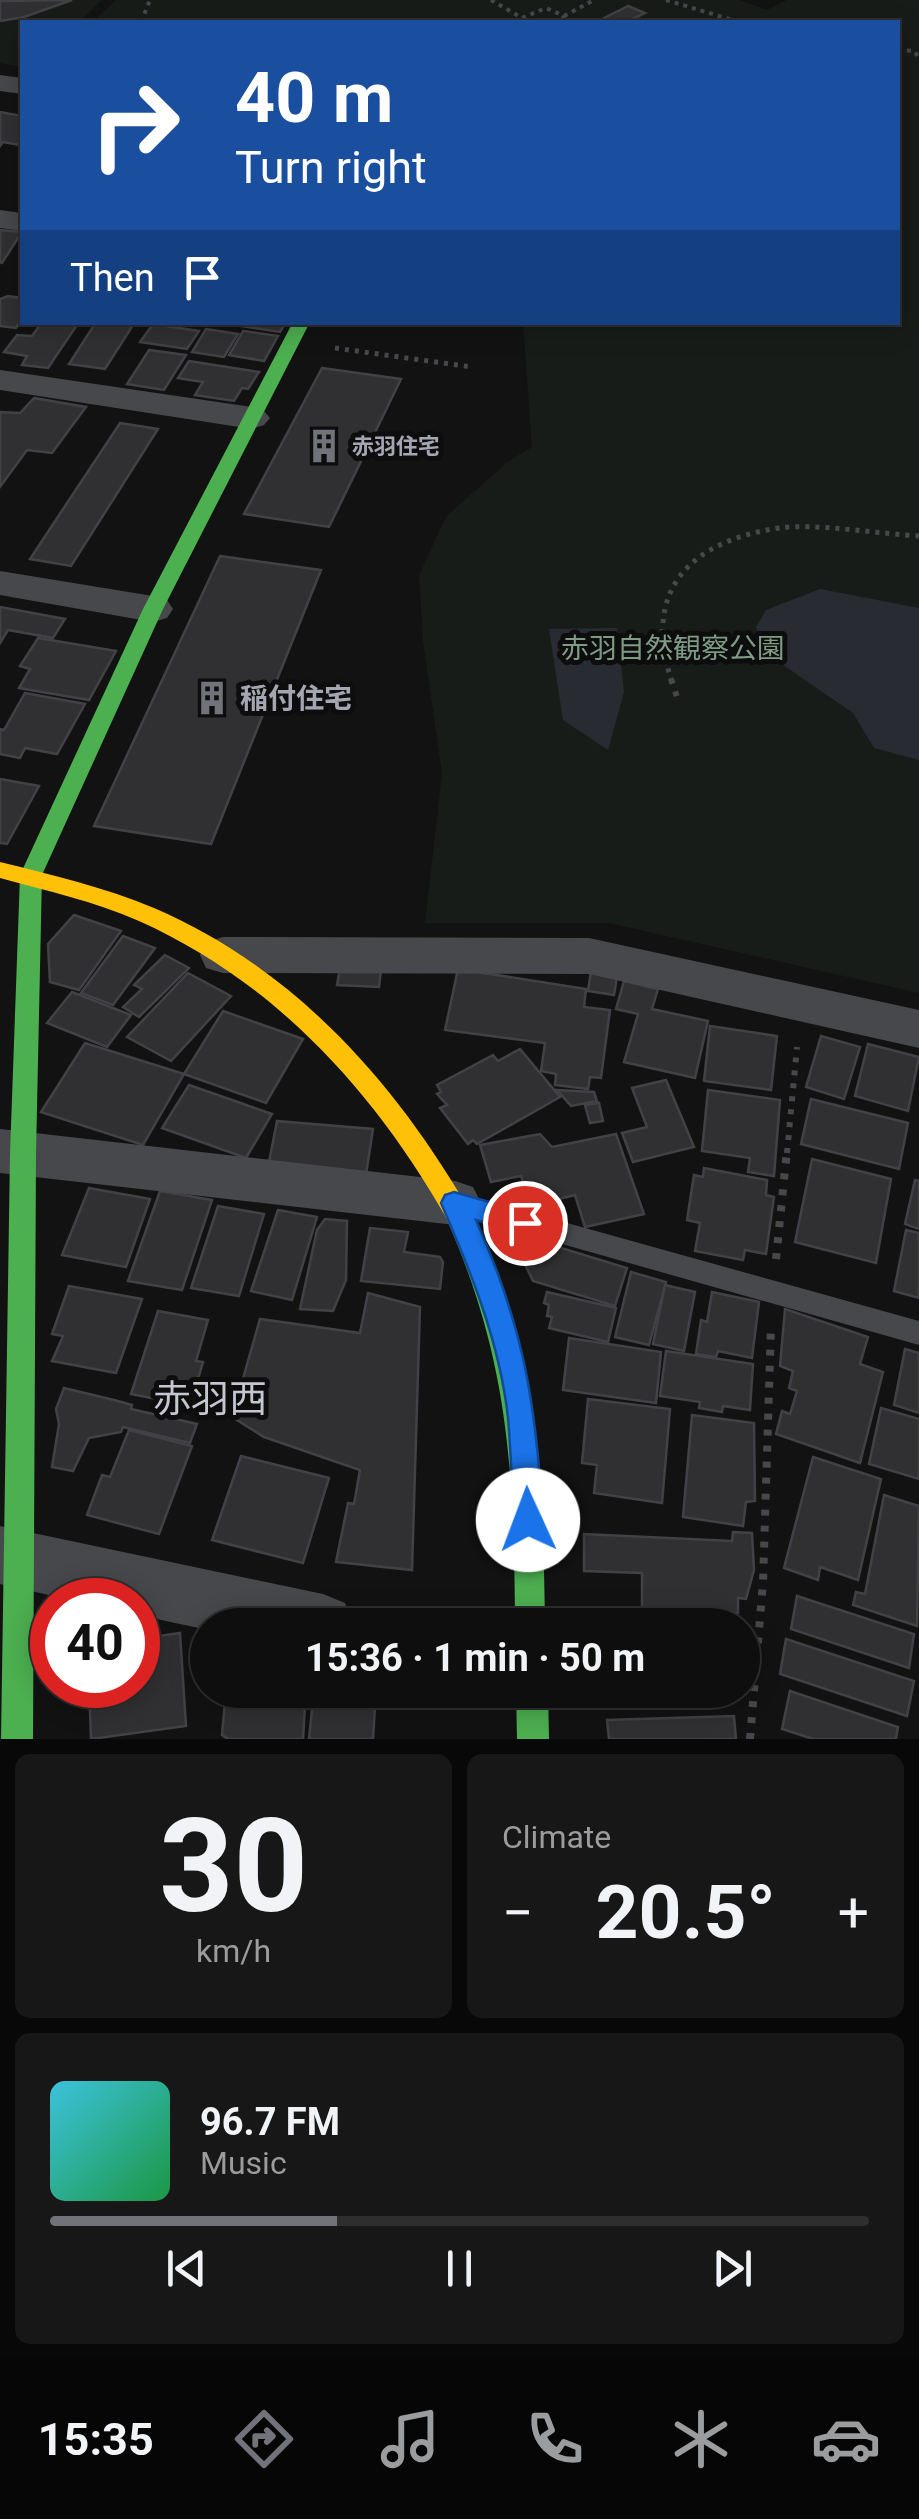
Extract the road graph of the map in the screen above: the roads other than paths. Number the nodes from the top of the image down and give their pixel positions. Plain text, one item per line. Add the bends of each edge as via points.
1 (300, 325) edge
2 (0, 380) edge
3 (252, 418) junction
4 (0, 583) edge
5 (153, 609) junction
6 (0, 870) edge
7 (30, 875) junction
8 (223, 955) junction
9 (919, 1029) edge
10 (12, 1152) edge
11 (454, 1203) junction
12 (919, 1333) edge
13 (9, 1557) edge
14 (244, 1608) edge
15 (529, 1608) edge
16 (533, 1708) edge
17 (17, 1739) edge
18 (534, 1739) edge

1 - 3 street
2 - 3 street
3 - 5 street
4 - 5 street
5 - 7 street
6 - 7 street
7 - 8 street via 101,896
7 - 10 street
8 - 9 street via 589,956
8 - 11 street via 270,985 375,1084
10 - 11 street
10 - 13 street
11 - 12 lane
11 - 15 street via 507,1340 522,1416
13 - 14 street
13 - 17 street
16 - 18 street

